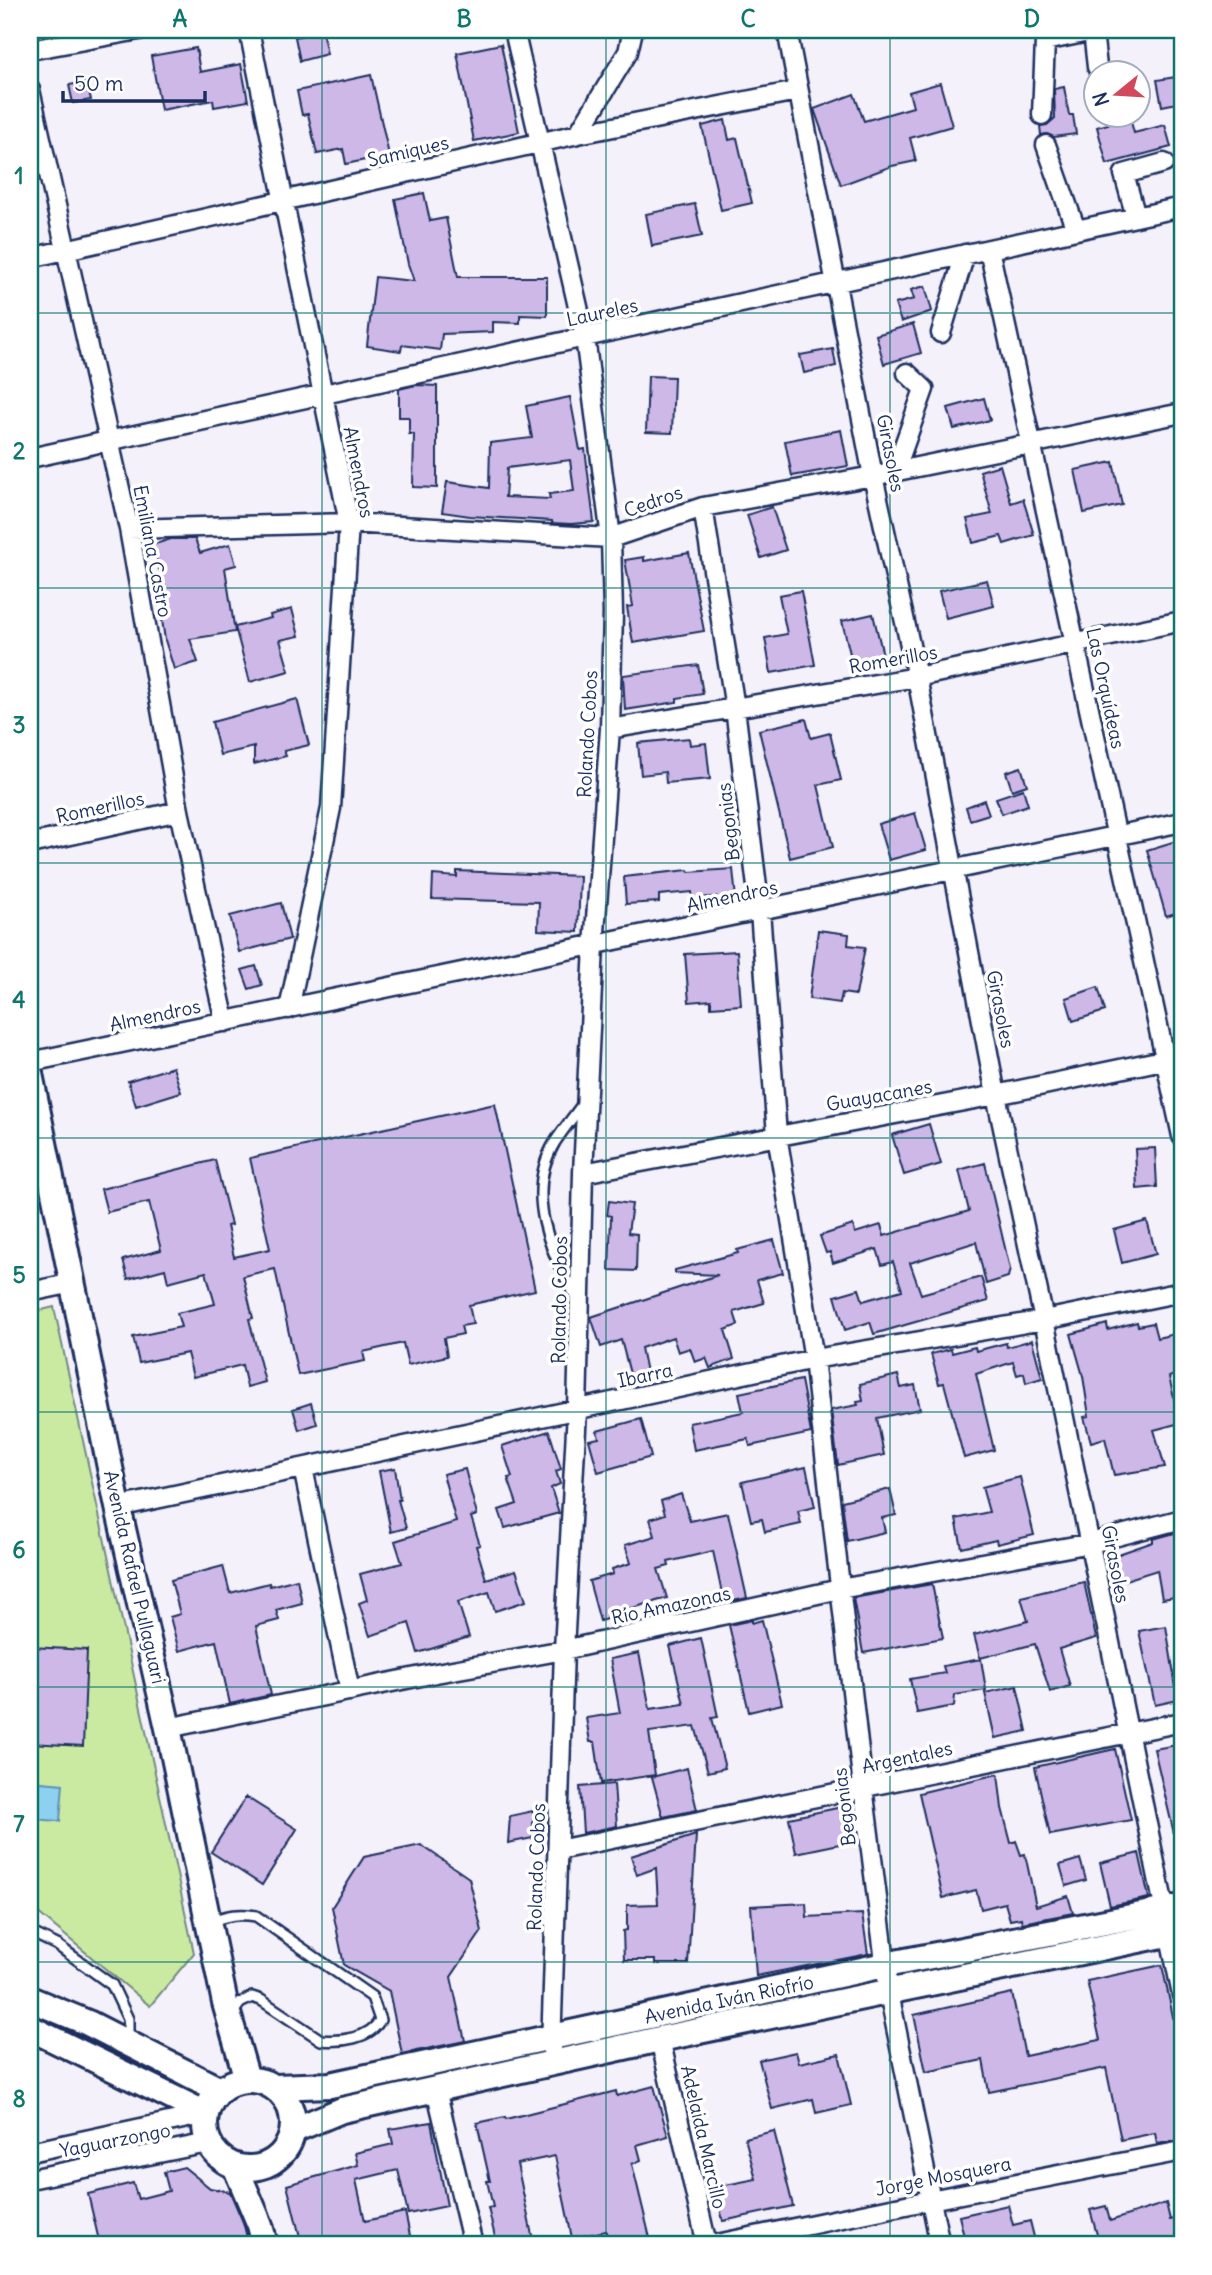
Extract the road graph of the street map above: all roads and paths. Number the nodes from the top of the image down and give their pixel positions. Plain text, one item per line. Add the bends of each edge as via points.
1 (139, 30) edge
2 (249, 30) edge
3 (514, 30) edge
4 (633, 30) edge
5 (787, 30) edge
6 (1095, 30) edge
7 (30, 50) edge
8 (1097, 60) edge
9 (30, 90) edge
10 (797, 91) junction
11 (1042, 115) dead end
12 (578, 134) junction
13 (540, 142) junction
14 (1046, 145) dead end
15 (1164, 163) dead end
16 (284, 200) junction
17 (1182, 207) edge
18 (1136, 217) junction
19 (1076, 230) junction
20 (989, 249) junction
21 (66, 250) junction
22 (965, 254) junction
23 (30, 258) edge
24 (835, 282) junction
25 (941, 333) dead end
26 (585, 337) junction
27 (908, 373) dead end
28 (323, 394) junction
29 (1182, 414) edge
30 (109, 441) junction
31 (1031, 444) junction
32 (30, 458) edge
33 (895, 471) junction
34 (873, 475) junction
35 (703, 507) junction
36 (349, 523) junction
37 (129, 529) junction
38 (611, 538) junction
39 (1182, 621) edge
40 (1075, 643) junction
41 (917, 677) junction
42 (735, 708) junction
43 (610, 729) junction
44 (178, 811) junction
45 (1182, 822) edge
46 (1117, 835) junction
47 (30, 844) edge
48 (954, 871) junction
49 (760, 911) junction
50 (594, 946) junction
51 (289, 1009) junction
52 (225, 1022) junction
53 (1175, 1058) edge
54 (30, 1062) edge
55 (30, 1074) edge
56 (996, 1095) junction
57 (587, 1098) junction
58 (776, 1135) junction
59 (1182, 1136) edge
60 (583, 1173) junction
61 (73, 1283) junction
62 (30, 1292) edge
63 (1182, 1292) edge
64 (580, 1305) junction
65 (1044, 1320) junction
66 (814, 1359) junction
67 (577, 1411) junction
68 (303, 1468) junction
69 (118, 1507) junction
70 (1182, 1519) edge
71 (1091, 1544) junction
72 (840, 1589) junction
73 (564, 1650) junction
74 (350, 1691) junction
75 (1182, 1722) edge
76 (168, 1728) junction
77 (1128, 1733) junction
78 (863, 1787) junction
79 (558, 1850) junction
80 (1174, 1921) edge
81 (208, 1923) junction
82 (30, 1932) edge
83 (885, 1965) junction
84 (888, 1993) junction
85 (1182, 1995) edge
86 (30, 1999) edge
87 (229, 2018) junction
88 (30, 2028) edge
89 (551, 2038) junction
90 (660, 2039) junction
91 (129, 2044) junction
92 (551, 2065) junction
93 (247, 2079) junction
94 (275, 2087) junction
95 (436, 2089) junction
96 (220, 2090) junction
97 (206, 2114) junction
98 (294, 2130) junction
99 (208, 2143) junction
100 (1182, 2151) edge
101 (30, 2152) edge
102 (270, 2164) junction
103 (236, 2168) junction
104 (30, 2179) edge
105 (930, 2200) junction
106 (262, 2235) edge
107 (473, 2245) edge
108 (710, 2245) edge
109 (940, 2245) edge

1 - 7 street
2 - 16 street, Almendros
3 - 13 street, Rolando Cobos
4 - 12 street via 628,52
5 - 10 street, Girasoles
6 - 8 street
6 - 11 street via 1045,41
9 - 21 street, Emiliana Castro
10 - 12 street, Samiques
10 - 24 street, Girasoles
12 - 13 street, Samiques
13 - 16 street, Samiques
13 - 26 street, Rolando Cobos
14 - 19 street
15 - 18 street via 1124,174
16 - 21 street, Samiques
16 - 28 street, Almendros
17 - 18 street, Laureles
18 - 19 street, Laureles
19 - 20 street, Laureles
20 - 22 street, Laureles
20 - 31 street, Las Orquídeas
21 - 23 street, Samiques
21 - 30 street, Emiliana Castro
22 - 24 street, Laureles
22 - 25 street
24 - 26 street, Laureles
24 - 34 street, Girasoles
26 - 28 street, Laureles
26 - 38 street, Rolando Cobos
27 - 33 street via 924,389
28 - 30 street, Laureles
28 - 36 street, Almendros
29 - 31 street, Cedros
30 - 32 street, Laureles
30 - 37 street, Emiliana Castro
31 - 33 street, Cedros
31 - 40 street, Las Orquídeas
33 - 34 street, Cedros
34 - 35 street, Cedros
34 - 41 street, Girasoles
35 - 38 street, Cedros
35 - 42 street, Begonias
36 - 37 street, Cedros
36 - 38 street, Cedros
36 - 51 street, Almendros via 331,808
37 - 44 street, Emiliana Castro
38 - 43 street, Rolando Cobos
39 - 40 street, Romerillos
40 - 41 street, Romerillos
40 - 46 street, Las Orquídeas
41 - 42 street, Romerillos
41 - 48 street, Girasoles
42 - 43 street, Romerillos
42 - 49 street, Begonias
43 - 50 street, Rolando Cobos
44 - 47 street, Romerillos
44 - 52 street, Emiliana Castro
45 - 46 street, Almendros
46 - 48 street, Almendros
46 - 53 street, Las Orquídeas
48 - 49 street, Almendros
48 - 56 street, Girasoles
49 - 50 street, Almendros
49 - 58 street, Begonias
50 - 51 street, Almendros
50 - 57 street, Rolando Cobos
51 - 52 street, Almendros
52 - 54 street, Almendros
53 - 56 street, Guayacanes
53 - 59 street, Las Orquídeas
55 - 61 main road, Avenida Rafael Pullaguari
56 - 58 street, Guayacanes
56 - 65 street, Girasoles
57 - 60 street, Rolando Cobos
57 - 64 lane via 554,1144 541,1182 545,1232
58 - 60 street, Guayacanes
58 - 66 street, Begonias
60 - 64 street, Rolando Cobos
61 - 62 street
61 - 69 main road, Avenida Rafael Pullaguari
63 - 65 street, Ibarra
64 - 67 street, Rolando Cobos
65 - 66 street, Ibarra
65 - 71 street, Girasoles
66 - 67 street, Ibarra
66 - 72 street, Begonias
67 - 68 street, Ibarra
67 - 73 street, Rolando Cobos
68 - 69 street, Ibarra
68 - 74 street
69 - 76 main road, Avenida Rafael Pullaguari
70 - 71 street, Río Amazonas
71 - 72 street, Río Amazonas
71 - 77 street, Girasoles
72 - 73 street, Río Amazonas
72 - 78 street, Begonias
73 - 74 street, Río Amazonas
73 - 79 street, Rolando Cobos
74 - 76 street, Río Amazonas
75 - 77 street, Argentales
76 - 81 main road, Avenida Rafael Pullaguari
77 - 78 street, Argentales
77 - 80 street, Girasoles
78 - 79 street, Argentales
78 - 83 street, Begonias
79 - 89 street, Rolando Cobos
80 - 83 main road, Avenida Iván Riofrío
80 - 84 main road, Avenida Iván Riofrío
80 - 85 street, Girasoles
81 - 87 main road, Avenida Rafael Pullaguari
81 - 87 lane via 241,1913 256,1916 372,1997 380,2020 376,2029 364,2034 321,2040 252,1997 240,2003
82 - 91 lane via 112,1984 128,2019
83 - 84 street, Begonias
83 - 89 main road, Avenida Iván Riofrío
84 - 90 main road, Avenida Iván Riofrío
84 - 105 street, Begonias
86 - 91 main road
87 - 93 main road, Avenida Rafael Pullaguari
88 - 97 main road
89 - 92 street, Rolando Cobos
89 - 94 main road, Avenida Iván Riofrío via 330,2085
90 - 92 main road, Avenida Iván Riofrío
90 - 108 street, Adelaida Marcillo
91 - 96 main road
92 - 95 main road, Avenida Iván Riofrío
93 - 94 main road
93 - 96 main road
94 - 98 main road via 292,2113
95 - 98 main road, Avenida Iván Riofrío via 342,2110
95 - 107 street
96 - 97 main road
97 - 99 main road
97 - 101 street, Yaguarzongo
98 - 102 main road via 288,2147
99 - 103 main road
99 - 104 street, Yaguarzongo
100 - 105 street, Jorge Mosquera
102 - 103 main road
102 - 106 main road
103 - 106 main road
105 - 108 street, Jorge Mosquera
105 - 109 street, Begonias

